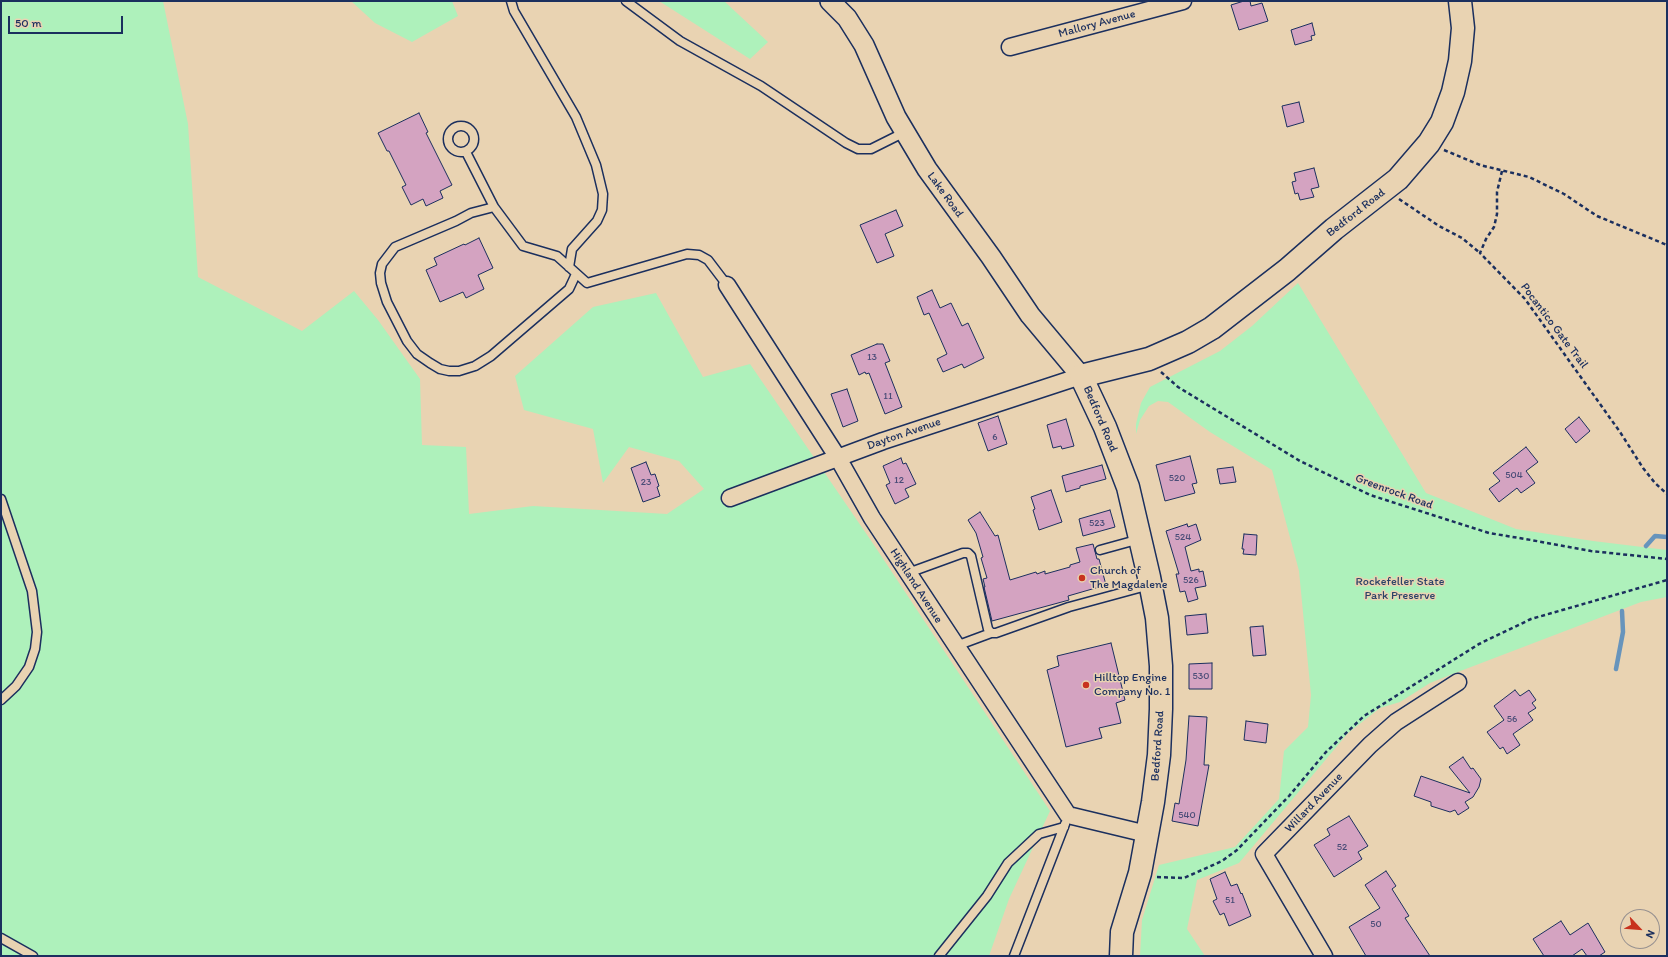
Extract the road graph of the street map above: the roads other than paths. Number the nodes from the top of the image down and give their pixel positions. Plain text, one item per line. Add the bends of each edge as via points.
1 (511, 1) edge
2 (626, 1) edge
3 (830, 1) edge
4 (1183, 1) edge
5 (1460, 1) edge
6 (1010, 47) dead end
7 (905, 132) junction
8 (466, 152) dead end
9 (494, 207) junction
10 (569, 266) junction
11 (576, 274) junction
12 (727, 285) joint
13 (1081, 376) junction
14 (838, 458) junction
15 (730, 498) dead end
16 (1, 499) edge
17 (1140, 539) junction
18 (1100, 550) dead end
19 (908, 573) junction
20 (1151, 585) junction
21 (991, 633) junction
22 (956, 646) junction
23 (1458, 682) dead end
24 (1, 700) edge
25 (1066, 821) junction
26 (1147, 834) junction
27 (1, 938) edge
28 (33, 956) edge
29 (939, 956) edge
30 (1014, 956) edge
31 (1121, 956) edge
32 (1324, 956) edge

1 - 10 lane via 514,11 576,117 596,164 603,194 602,210 597,221 572,249
2 - 7 lane via 680,42 761,86 858,149 871,149
3 - 7 street, Lake Road via 847,18 864,45
4 - 6 street, Mallory Avenue
5 - 13 main road, Bedford Road via 1463,28 1453,92 1442,122 1429,143 1398,180 1212,328 1188,342 1148,359
7 - 13 street, Lake Road via 927,169 1030,314
8 - 9 lane
9 - 10 lane via 523,246 557,256
9 - 11 lane via 471,213 395,247 382,264 381,283 387,302 406,341 418,354 440,369 449,371 475,366 491,356 569,289
10 - 11 lane
11 - 12 lane via 587,283 687,254 699,255 708,260
12 - 14 street, Highland Avenue
13 - 14 street, Dayton Avenue
13 - 17 main road, Bedford Road via 1105,427 1128,487
14 - 15 street, Dayton Avenue
14 - 19 street, Highland Avenue via 872,518
16 - 24 lane via 32,591 37,632 29,667 16,686
17 - 18 lane
17 - 20 main road, Bedford Road
19 - 21 lane via 963,552 968,553 972,556
19 - 22 street, Highland Avenue
20 - 21 lane via 1069,607 996,634
20 - 26 main road, Bedford Road via 1158,626 1161,709 1159,756
21 - 22 lane
22 - 25 street, Highland Avenue
23 - 32 street, Willard Avenue via 1396,722 1370,745 1264,854
25 - 26 street
25 - 29 lane via 1039,834 1008,863 987,896
25 - 30 lane
26 - 31 main road, Bedford Road via 1140,873 1122,932
27 - 28 lane

